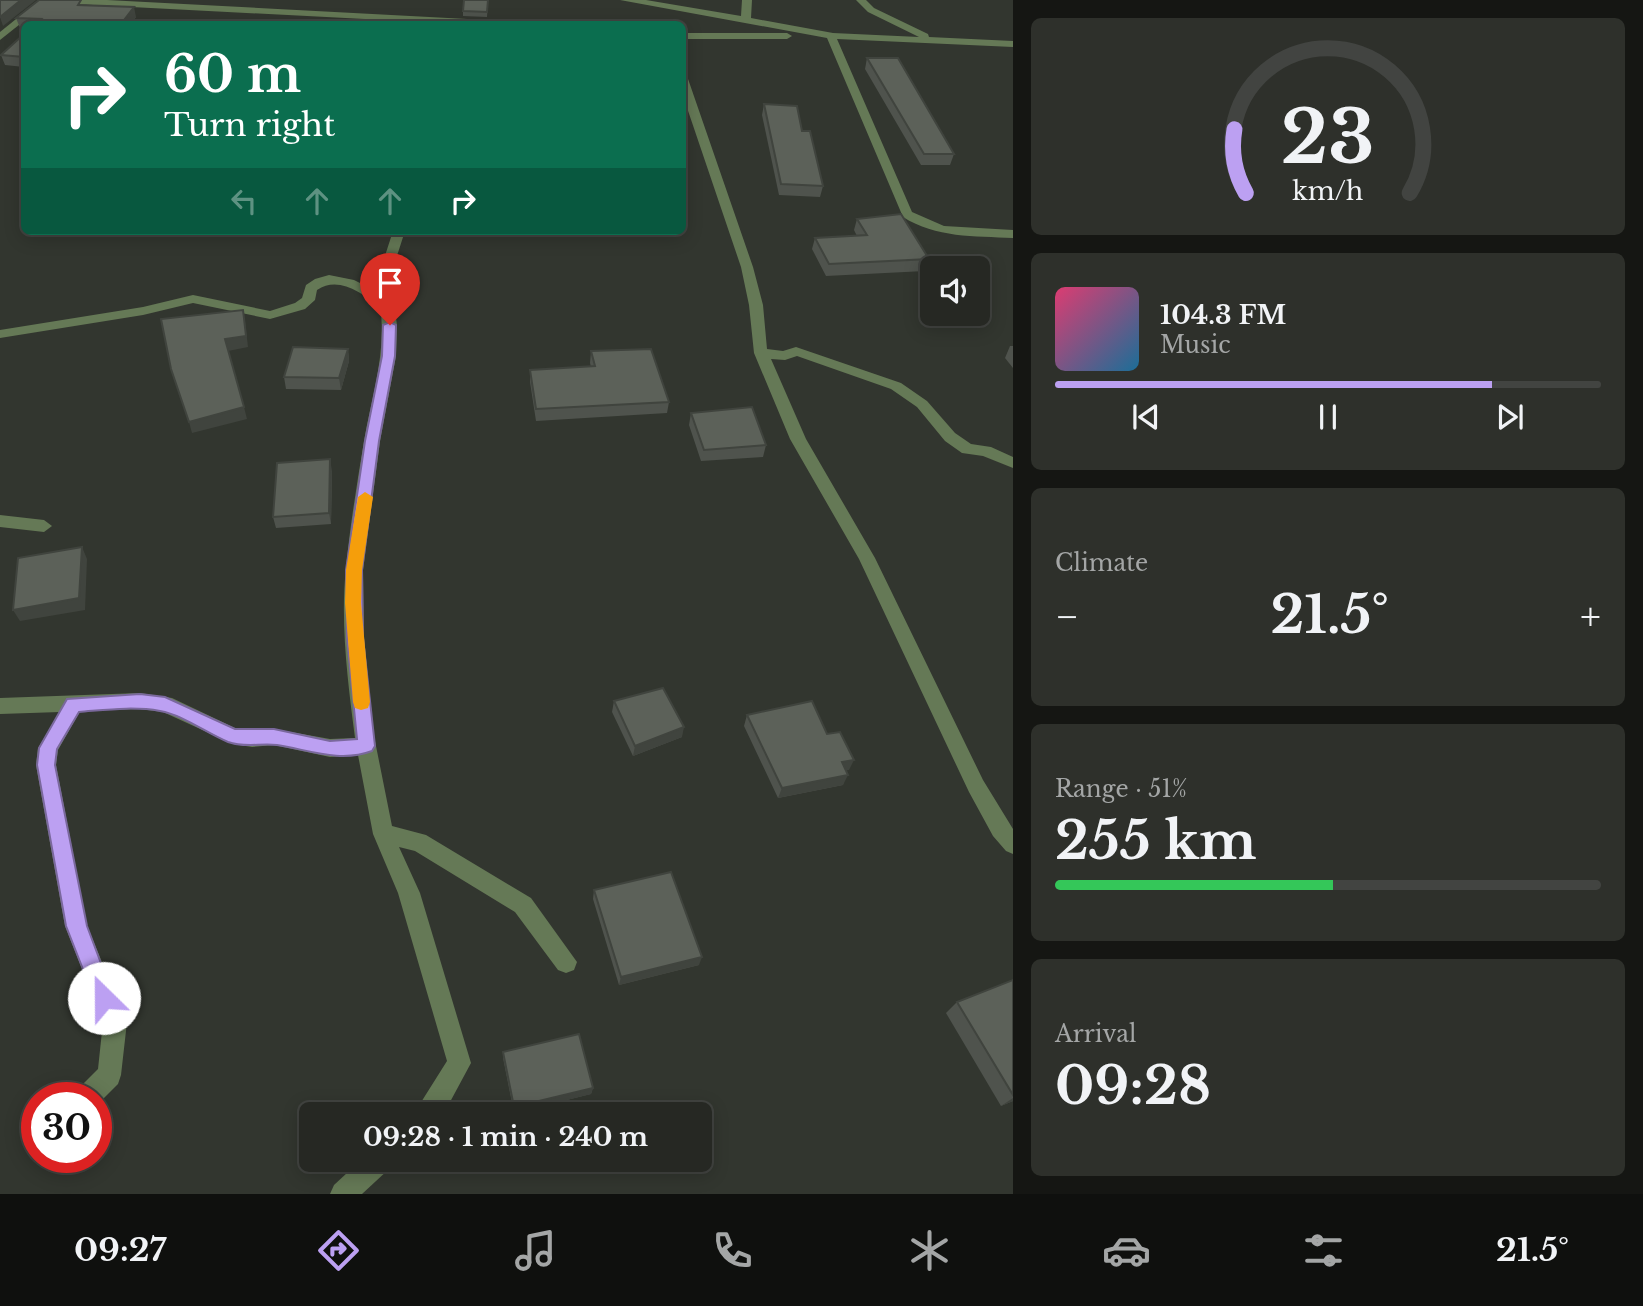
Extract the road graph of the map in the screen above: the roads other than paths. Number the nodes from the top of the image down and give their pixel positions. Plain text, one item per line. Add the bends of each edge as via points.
1 (45, 0) edge
2 (55, 0) edge
3 (625, 0) edge
4 (747, 0) edge
5 (861, 0) edge
6 (746, 20) junction
7 (422, 21) edge
8 (830, 35) junction
9 (686, 36) edge
10 (0, 37) edge
11 (931, 40) junction
12 (1013, 44) edge
13 (686, 88) edge
14 (1013, 234) edge
15 (398, 235) edge
16 (387, 303) junction
17 (0, 334) edge
18 (761, 353) junction
19 (1013, 463) edge
20 (0, 521) edge
21 (44, 526) dead end
22 (74, 705) junction
23 (0, 706) edge
24 (366, 746) junction
25 (383, 834) junction
26 (1013, 844) edge
27 (566, 962) dead end
28 (102, 1082) edge
29 (436, 1102) edge
30 (367, 1172) edge
31 (343, 1194) edge

1 - 10 street
2 - 7 street
3 - 6 street
4 - 6 street
5 - 11 street via 871,10
6 - 8 street
8 - 9 street
8 - 11 street
8 - 14 street via 907,214 930,227
11 - 12 street
13 - 18 street via 747,268 757,305
15 - 16 street via 389,262
16 - 17 street via 340,279 327,279 311,288 308,300 300,306 270,315 193,299
16 - 24 street via 389,356 354,570 355,638
18 - 19 street via 785,356 796,351 896,386 922,404 942,429 967,449 986,451
18 - 26 street via 798,439 867,558 976,786
20 - 21 street
22 - 23 street
22 - 24 street via 165,704 233,736 274,737 330,748
22 - 28 street via 48,748 46,765 76,926 115,1022 109,1075
24 - 25 street
25 - 27 street via 419,842 523,905
25 - 29 street via 409,893 460,1063
30 - 31 street

